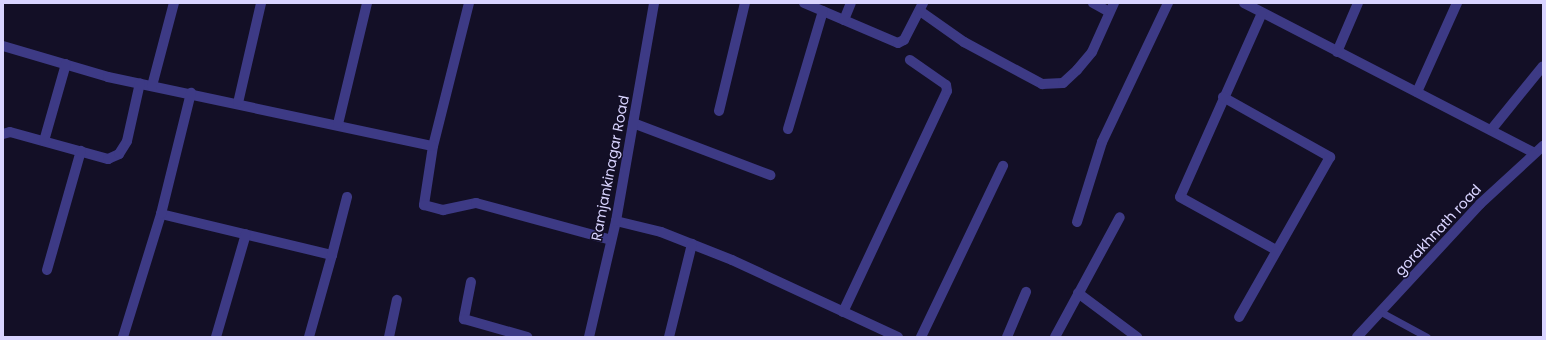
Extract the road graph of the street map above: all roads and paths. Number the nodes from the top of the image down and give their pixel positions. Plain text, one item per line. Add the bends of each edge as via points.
1 (174, 3) edge
2 (261, 3) edge
3 (367, 3) edge
4 (469, 3) edge
5 (654, 3) edge
6 (745, 3) edge
7 (804, 3) edge
8 (851, 3) edge
9 (1094, 3) edge
10 (1168, 3) edge
11 (1244, 3) edge
12 (1358, 3) edge
13 (1457, 3) edge
14 (922, 7) edge
15 (1111, 7) edge
16 (822, 11) junction
17 (1262, 12) junction
18 (844, 20) junction
19 (3, 46) edge
20 (1337, 52) junction
21 (910, 60) dead end
22 (66, 64) junction
23 (1543, 66) edge
24 (140, 83) junction
25 (152, 86) junction
26 (1417, 92) junction
27 (191, 94) junction
28 (1224, 97) junction
29 (238, 103) junction
30 (719, 111) dead end
31 (633, 123) junction
32 (338, 124) junction
33 (788, 129) dead end
34 (1491, 130) junction
35 (3, 134) edge
36 (44, 141) junction
37 (433, 146) junction
38 (1543, 146) edge
39 (81, 151) junction
40 (1535, 153) junction
41 (1003, 166) dead end
42 (770, 176) dead end
43 (347, 197) dead end
44 (161, 214) junction
45 (1120, 217) dead end
46 (616, 221) junction
47 (1077, 222) dead end
48 (246, 234) junction
49 (611, 240) junction
50 (692, 244) junction
51 (1276, 250) junction
52 (332, 255) junction
53 (47, 270) dead end
54 (471, 282) dead end
55 (1026, 292) dead end
56 (1078, 293) junction
57 (398, 300) dead end
58 (843, 312) junction
59 (1381, 312) junction
60 (1239, 317) dead end
61 (880, 333) edge
62 (123, 337) edge
63 (216, 337) edge
64 (309, 337) edge
65 (389, 337) edge
66 (527, 337) edge
67 (589, 337) edge
68 (669, 337) edge
69 (898, 337) edge
70 (921, 337) edge
71 (1007, 337) edge
72 (1055, 337) edge
73 (1137, 337) edge
74 (1357, 337) edge
75 (1427, 337) edge

1 - 25 street
2 - 29 street
3 - 32 street
4 - 37 street
5 - 31 street, Ramjankinagar Road
6 - 30 street
7 - 16 street
8 - 18 street
9 - 15 street
10 - 47 street via 1102,142
11 - 17 street
12 - 20 street
13 - 26 street
14 - 15 street via 964,42 1042,84 1063,83 1077,70 1092,52
14 - 18 street via 904,40 898,43
16 - 18 street
16 - 33 street
17 - 20 street
17 - 28 street
19 - 22 street
20 - 26 street
21 - 58 street via 946,86 947,91
22 - 24 street
22 - 36 street
23 - 34 street
24 - 25 street
24 - 39 street via 127,141 119,154 108,159
25 - 27 street
26 - 34 street
27 - 29 street
27 - 44 street
28 - 51 street via 1180,197
28 - 51 street via 1330,157
29 - 32 street
31 - 42 street
31 - 46 street, Ramjankinagar Road
32 - 37 street
34 - 40 street
35 - 36 street via 10,132
36 - 39 street
37 - 49 street via 422,201 427,207 443,210 476,203
38 - 40 street, gorakhnath road
39 - 53 street
40 - 59 street, gorakhnath road via 1480,204
41 - 70 street
43 - 52 street
44 - 48 street
44 - 62 street
45 - 56 street
46 - 49 street, Ramjankinagar Road
46 - 50 street via 661,232
48 - 52 street
48 - 63 street
49 - 67 street, Ramjankinagar Road
50 - 58 street
50 - 68 street
51 - 60 street
52 - 64 street
54 - 66 street via 464,319
55 - 71 street
56 - 72 street
56 - 73 street
57 - 65 street
58 - 61 street
59 - 74 street, gorakhnath road
59 - 75 lane
61 - 69 street

